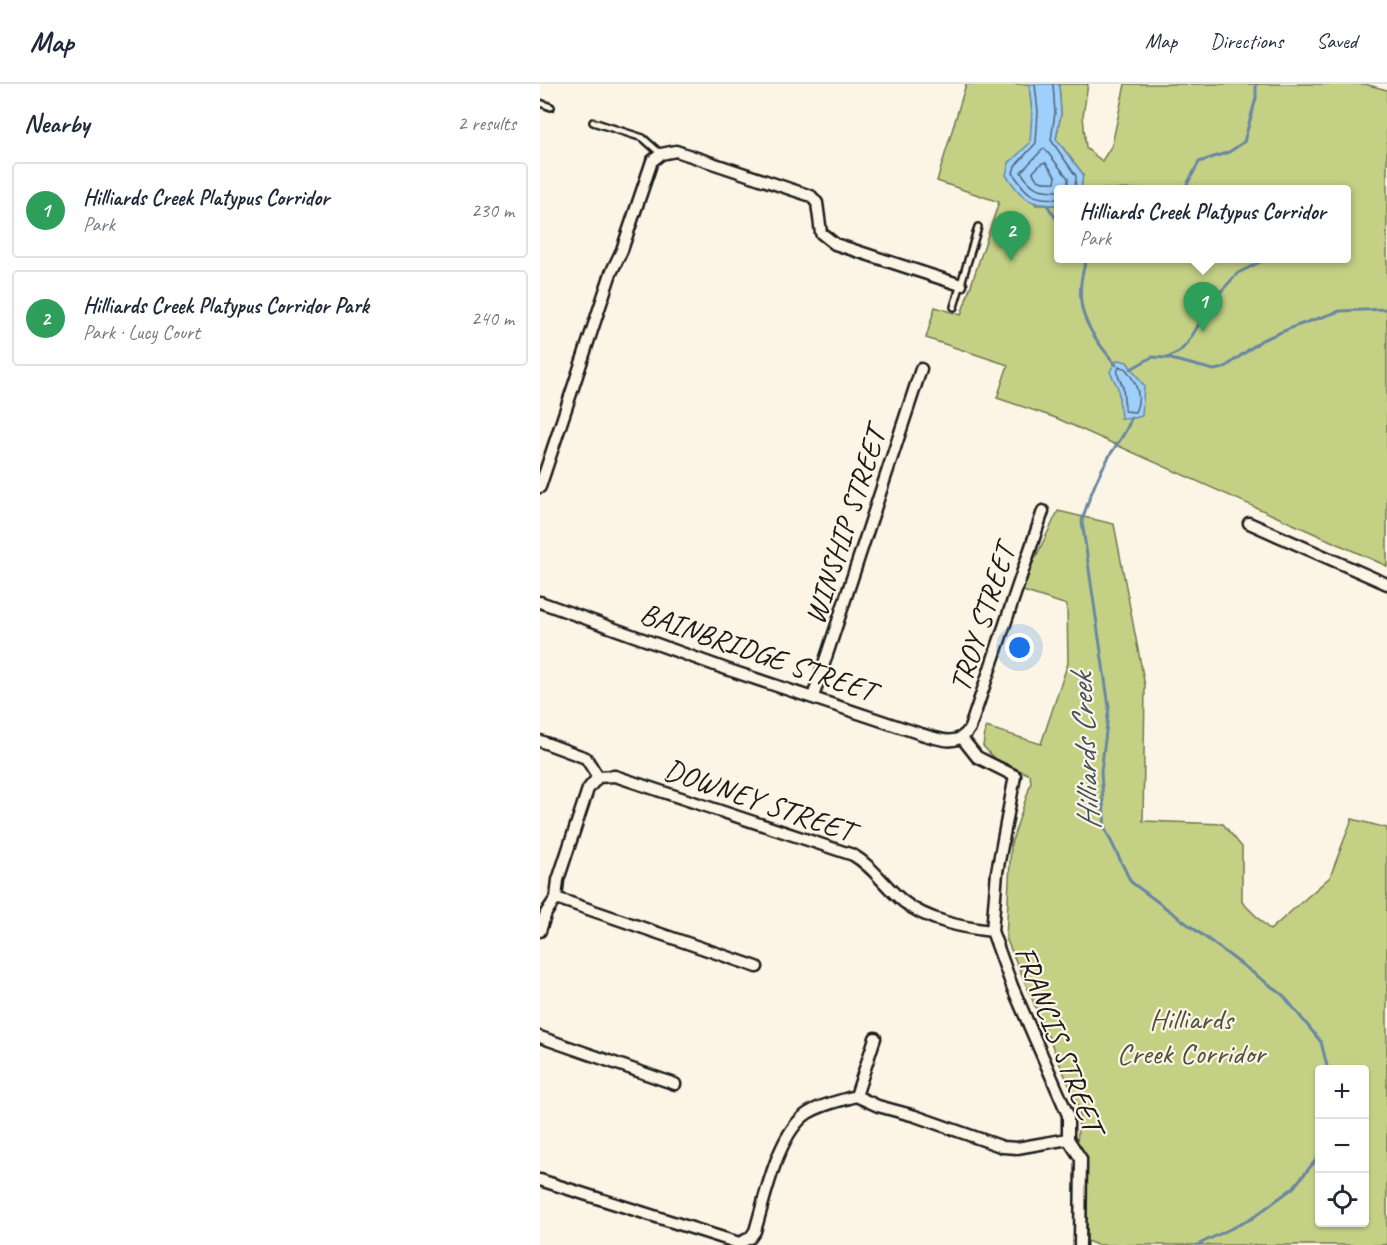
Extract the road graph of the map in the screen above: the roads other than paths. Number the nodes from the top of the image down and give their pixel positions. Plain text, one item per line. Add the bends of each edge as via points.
1 (540, 104) edge
2 (550, 107) dead end
3 (593, 122) dead end
4 (661, 154) junction
5 (978, 226) dead end
6 (960, 285) junction
7 (954, 307) dead end
8 (921, 369) dead end
9 (540, 487) edge
10 (1043, 511) dead end
11 (1249, 523) dead end
12 (1387, 584) edge
13 (540, 602) edge
14 (813, 697) junction
15 (962, 738) junction
16 (540, 741) edge
17 (598, 777) junction
18 (556, 898) junction
19 (540, 931) edge
20 (992, 931) junction
21 (757, 967) dead end
22 (540, 1037) edge
23 (875, 1038) dead end
24 (675, 1084) dead end
25 (856, 1096) junction
26 (1068, 1139) junction
27 (540, 1180) edge
28 (1080, 1245) edge

1 - 2 lane
3 - 4 lane via 643,138
4 - 6 street via 676,151 811,196 817,203 821,233 826,239
4 - 9 street via 652,161
5 - 6 lane
6 - 7 lane
8 - 14 street, WINSHIP STREET
10 - 15 street, TROY STREET via 974,719
11 - 12 street
13 - 14 street, BAINBRIDGE STREET
14 - 15 street, BAINBRIDGE STREET via 944,740
15 - 20 street, FRANCIS STREET via 977,757 1016,776 997,872
16 - 17 street via 586,758
17 - 18 street via 588,789 558,879
17 - 20 street, DOWNEY STREET via 615,776 853,855 866,863 904,903 920,912 971,929
18 - 19 street
18 - 21 street
20 - 26 street, FRANCIS STREET via 1068,1115
22 - 24 street
23 - 25 street
25 - 26 street via 1003,1147
25 - 27 street via 819,1108 798,1121 783,1146 755,1231 739,1243
26 - 28 street, FRANCIS STREET via 1082,1160

